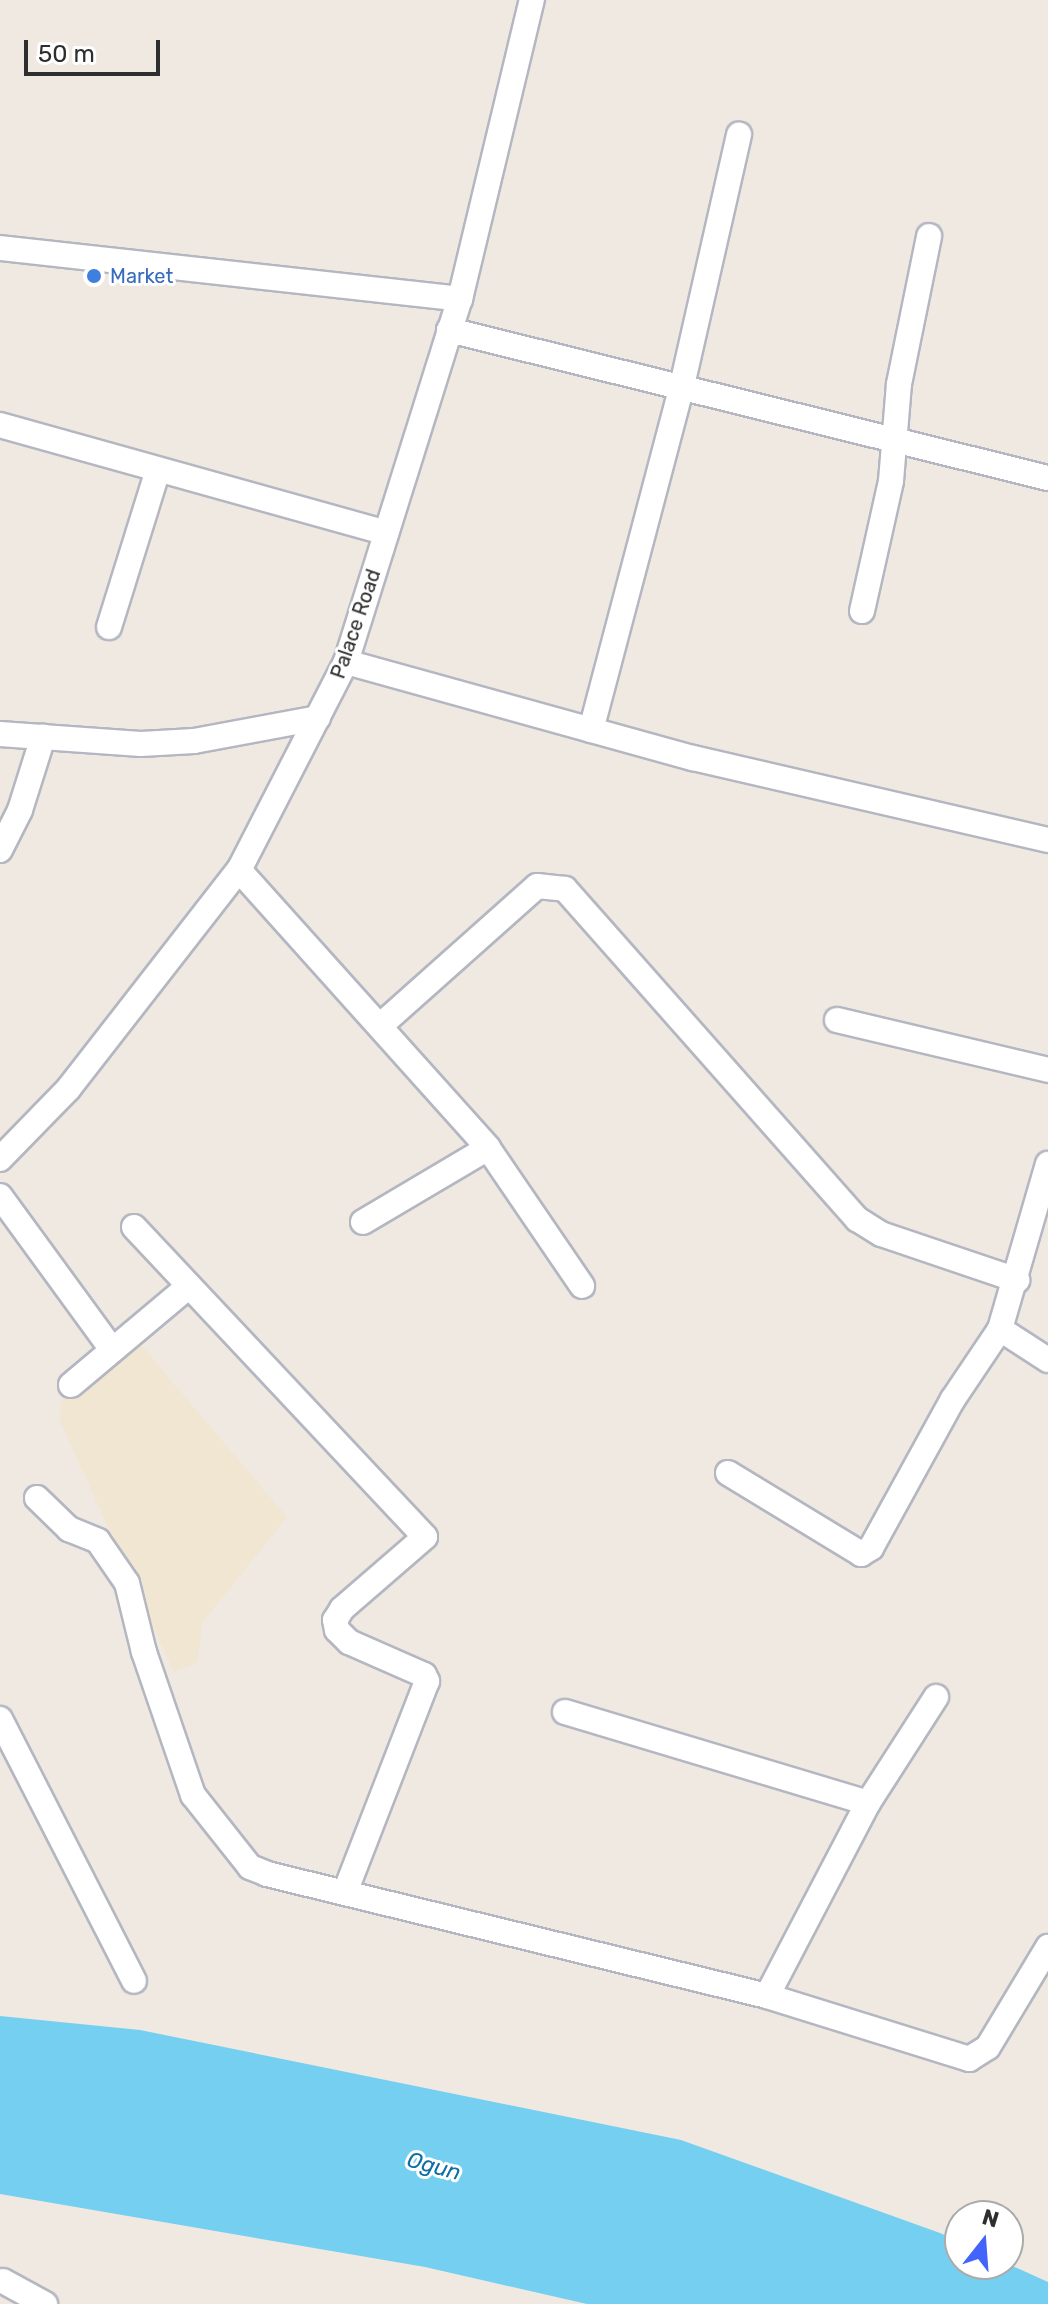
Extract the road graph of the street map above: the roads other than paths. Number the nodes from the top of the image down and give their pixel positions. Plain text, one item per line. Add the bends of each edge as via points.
1 (532, 0) edge
2 (739, 134) dead end
3 (929, 236) dead end
4 (0, 248) edge
5 (460, 299) junction
6 (449, 330) junction
7 (681, 390) junction
8 (0, 425) edge
9 (899, 439) junction
10 (157, 473) junction
11 (1048, 478) edge
12 (386, 533) junction
13 (862, 611) dead end
14 (109, 627) dead end
15 (346, 662) junction
16 (318, 718) junction
17 (591, 730) junction
18 (0, 734) edge
19 (43, 737) junction
20 (1048, 840) edge
21 (0, 850) edge
22 (239, 870) junction
23 (837, 1020) dead end
24 (381, 1025) junction
25 (1048, 1070) edge
26 (488, 1148) junction
27 (0, 1159) edge
28 (1048, 1164) edge
29 (0, 1196) edge
30 (363, 1222) dead end
31 (134, 1227) dead end
32 (1017, 1280) junction
33 (189, 1286) junction
34 (582, 1286) dead end
35 (1000, 1329) junction
36 (111, 1348) junction
37 (1048, 1360) edge
38 (71, 1385) dead end
39 (728, 1473) dead end
40 (37, 1498) dead end
41 (936, 1697) dead end
42 (565, 1712) dead end
43 (0, 1719) edge
44 (868, 1803) junction
45 (345, 1892) junction
46 (1048, 1947) edge
47 (134, 1981) dead end
48 (767, 1996) junction
49 (3, 2281) dead end
50 (45, 2304) edge

1 - 5 street, Palace Road
2 - 7 street
3 - 9 street via 899,384
4 - 5 street
5 - 6 street, Palace Road
6 - 7 street
6 - 12 street, Palace Road
7 - 9 street
7 - 17 street
8 - 10 street
9 - 11 street
9 - 13 street
10 - 12 street
10 - 14 street
12 - 15 street, Palace Road
15 - 16 street, Palace Road
15 - 17 street
16 - 19 street via 194,741 141,744
16 - 22 street, Palace Road
17 - 20 street
18 - 19 street
19 - 21 street via 20,810
22 - 24 street
22 - 27 street, Palace Road via 69,1088
23 - 25 street
24 - 26 street
24 - 32 street via 537,886 565,889 857,1219 881,1234
26 - 30 street
26 - 34 street
28 - 32 street
29 - 36 street
31 - 33 street
32 - 35 street
33 - 36 street
33 - 45 street via 425,1537 335,1620 349,1642 424,1675 427,1681
35 - 37 street
35 - 39 street via 953,1399 871,1548 861,1554
36 - 38 street
40 - 45 street via 69,1529 98,1541 127,1583 144,1652 193,1795 216,1828 250,1867
41 - 44 street
42 - 44 street
43 - 47 street
44 - 48 street
45 - 48 street
46 - 48 street via 988,2047 969,2059
49 - 50 street

